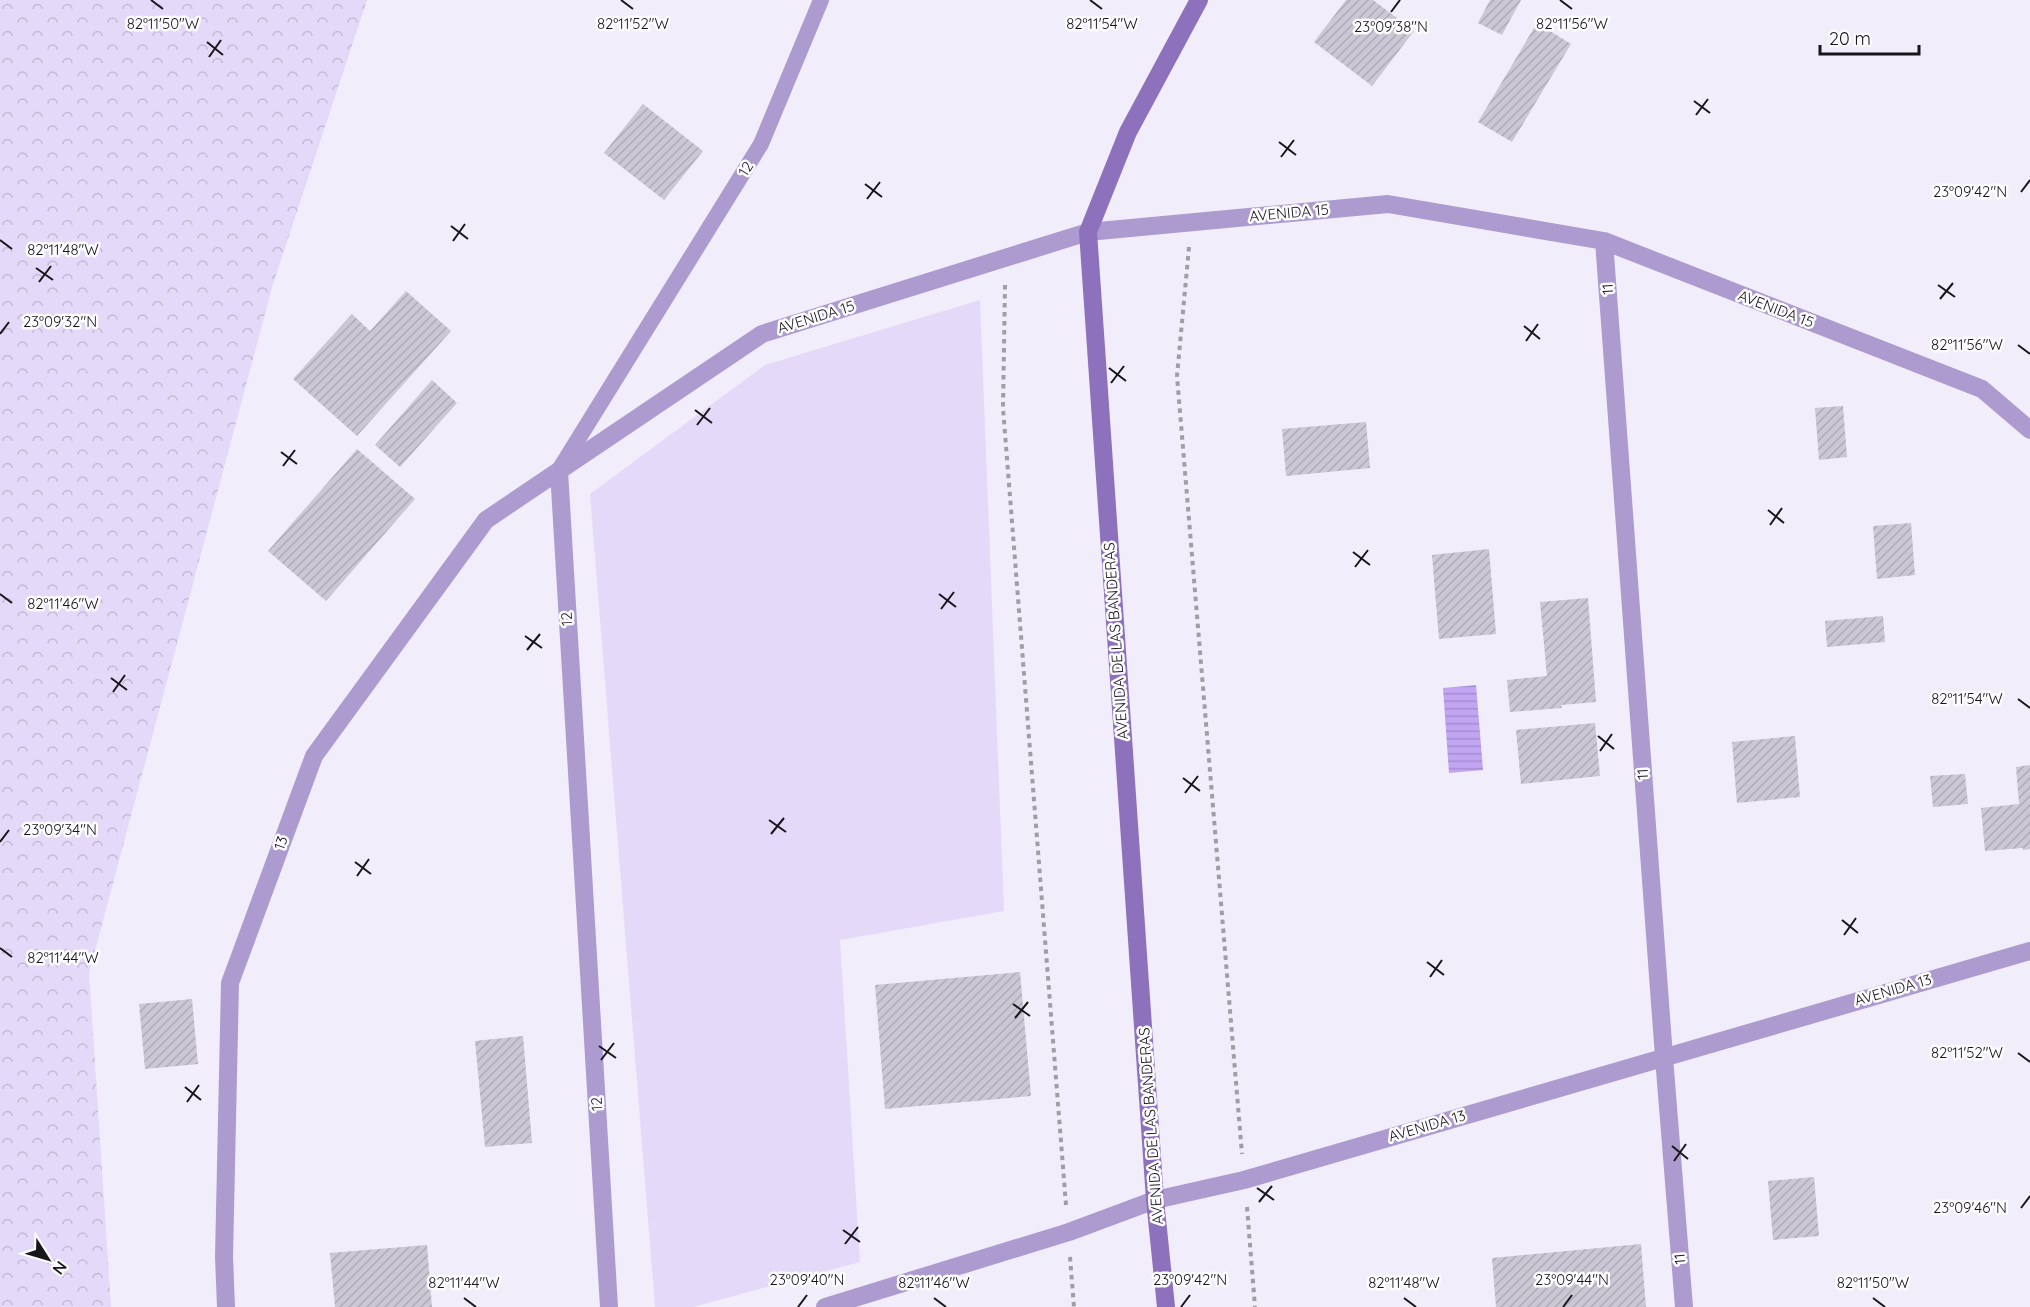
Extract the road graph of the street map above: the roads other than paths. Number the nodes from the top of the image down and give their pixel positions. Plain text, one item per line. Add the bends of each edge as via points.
1 (820, 0) edge
2 (1199, 0) edge
3 (1088, 232) junction
4 (1604, 241) junction
5 (2030, 430) edge
6 (559, 471) junction
7 (2030, 951) edge
8 (1664, 1057) junction
9 (1155, 1200) junction
10 (226, 1307) edge
11 (609, 1307) edge
12 (825, 1307) edge
13 (1166, 1307) edge
14 (1684, 1307) edge

1 - 6 lane, 12 via 761,144
2 - 3 street, AVENIDA DE LAS BANDERAS via 1128,132
3 - 4 street, AVENIDA 15 via 1388,204
3 - 6 street, AVENIDA 15 via 762,334
3 - 9 street, AVENIDA DE LAS BANDERAS
4 - 5 street, AVENIDA 15 via 1982,389
4 - 8 street, 11
6 - 10 street, 13 via 486,520 314,756 230,983
6 - 11 street, 12
7 - 8 street, AVENIDA 13
8 - 9 street, AVENIDA 13 via 1244,1180
8 - 14 street, 11
9 - 12 street, AVENIDA 13 via 1069,1232
9 - 13 street, AVENIDA DE LAS BANDERAS

